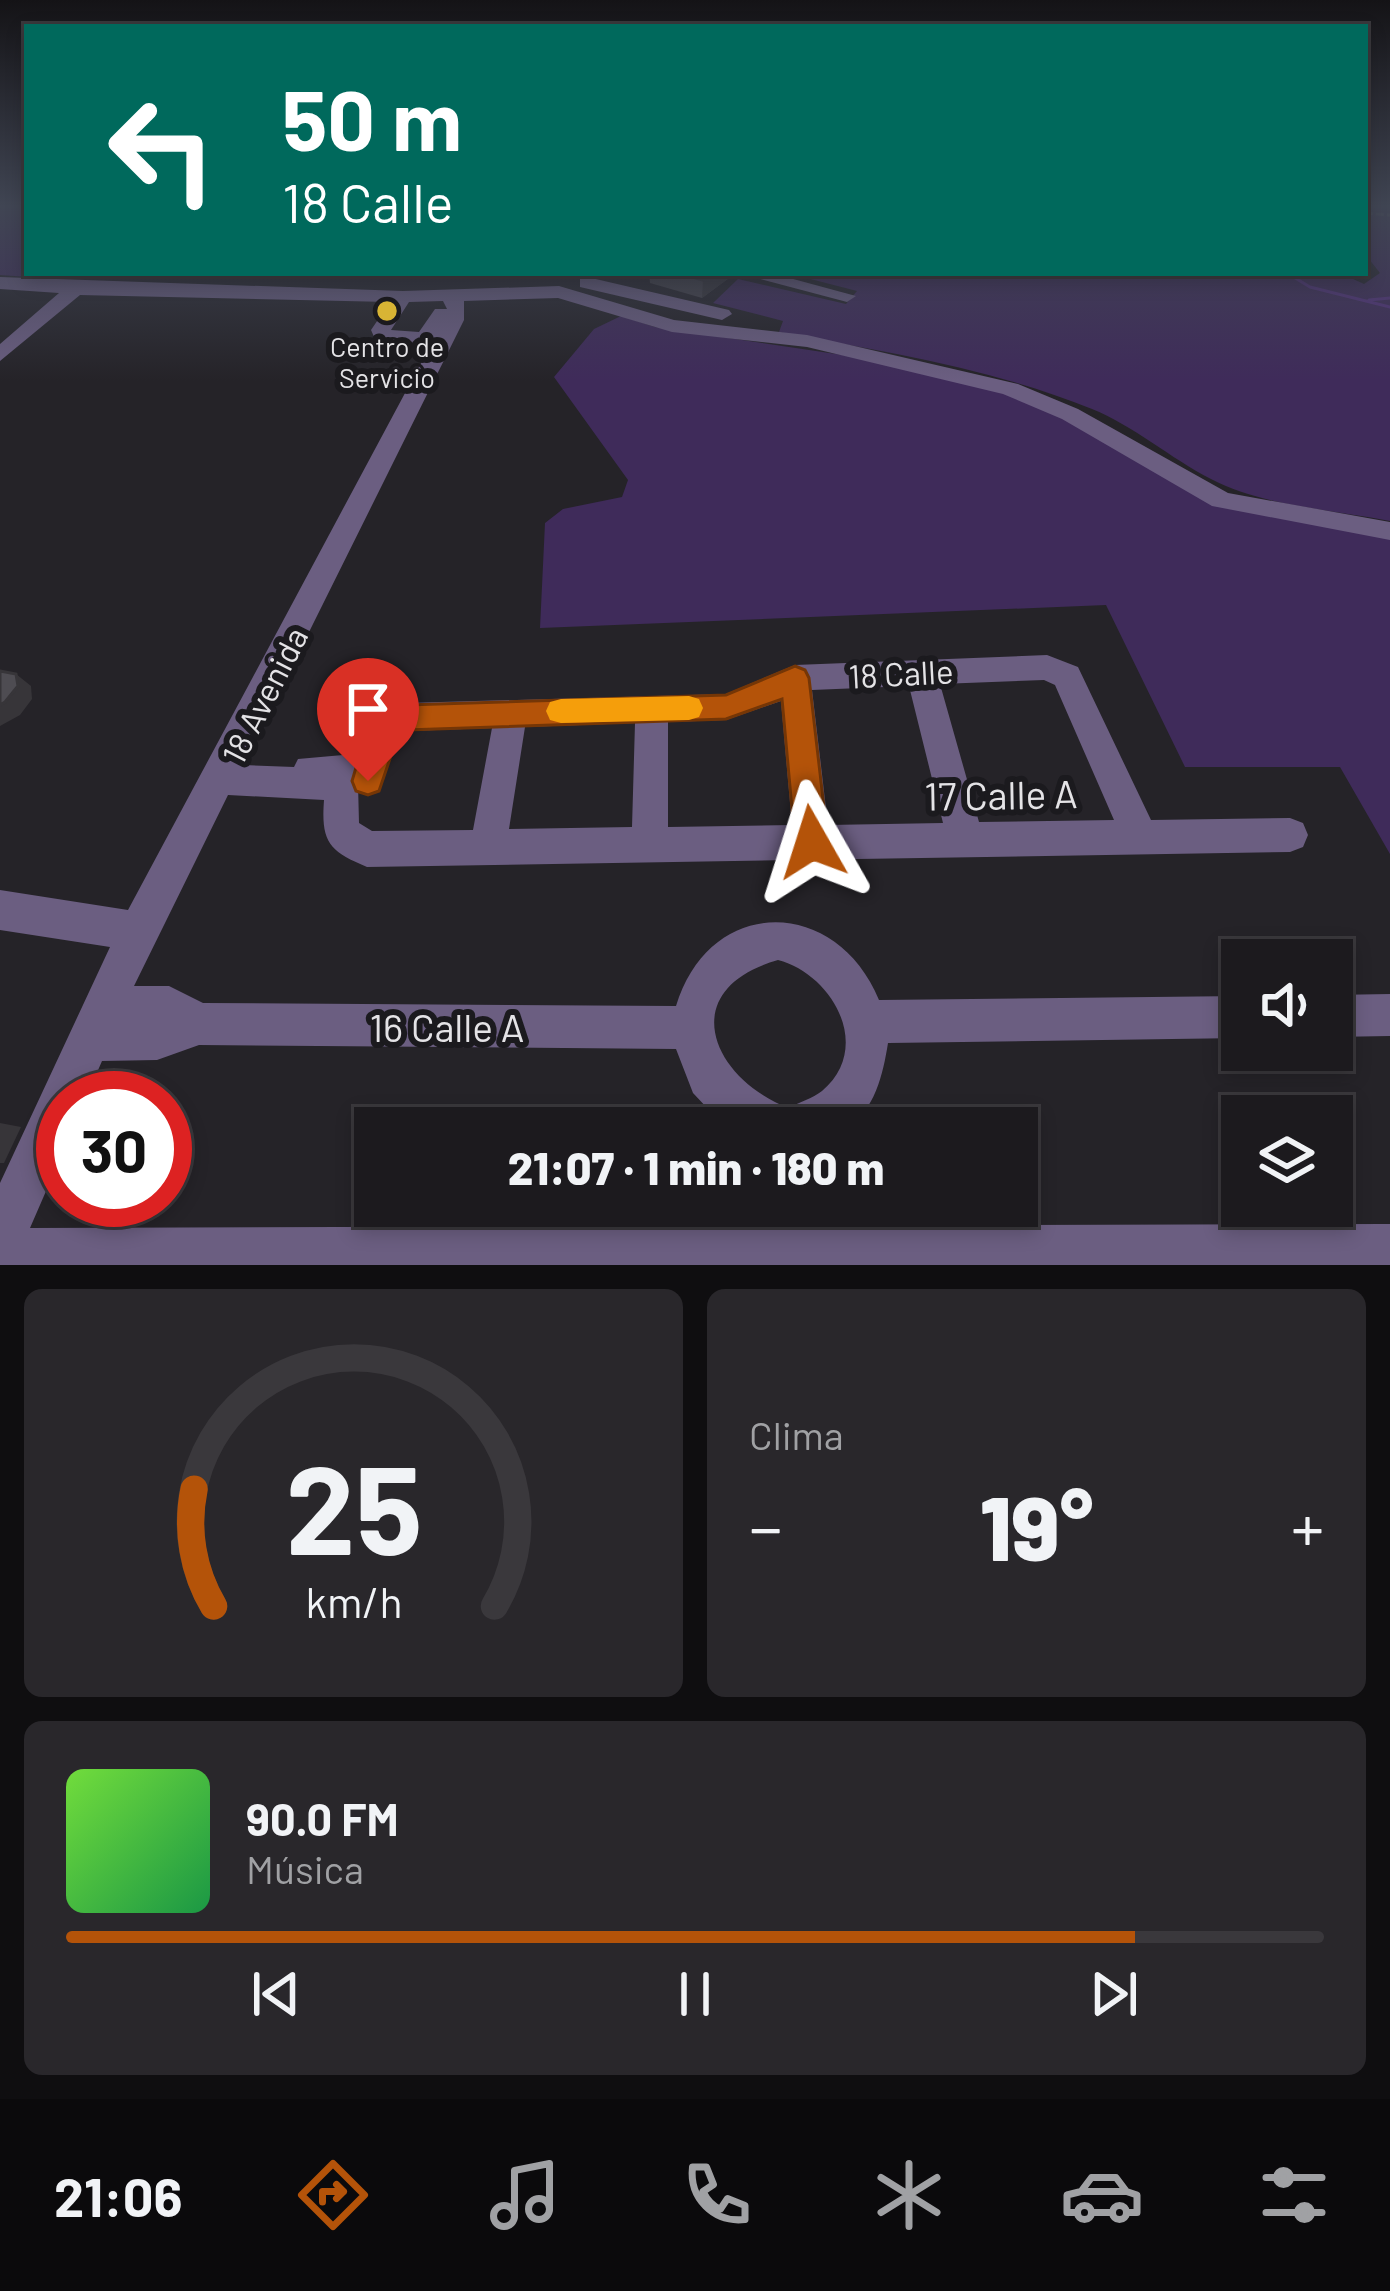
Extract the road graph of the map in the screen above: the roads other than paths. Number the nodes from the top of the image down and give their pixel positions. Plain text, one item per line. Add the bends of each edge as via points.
1 (71, 276) edge
2 (86, 276) edge
3 (270, 276) edge
4 (570, 276) edge
5 (760, 276) edge
6 (378, 277) edge
7 (178, 280) dead end
8 (629, 282) edge
9 (0, 283) edge
10 (117, 284) junction
11 (57, 288) junction
12 (452, 290) edge
13 (259, 294) junction
14 (282, 294) junction
15 (847, 296) dead end
16 (656, 299) junction
17 (399, 302) junction
18 (35, 308) dead end
19 (635, 316) junction
20 (776, 324) dead end
21 (0, 356) edge
22 (1390, 531) edge
23 (921, 672) junction
24 (795, 678) junction
25 (652, 709) junction
26 (511, 712) junction
27 (391, 722) junction
28 (225, 771) junction
29 (1290, 835) dead end
30 (1140, 837) junction
31 (966, 840) junction
32 (812, 842) junction
33 (354, 844) junction
34 (650, 845) junction
35 (488, 848) junction
36 (0, 910) edge
37 (138, 931) junction
38 (1390, 1015) edge
39 (1353, 1016) edge
40 (1221, 1017) edge
41 (866, 1022) junction
42 (97, 1024) junction
43 (694, 1028) junction
44 (75, 1071) edge
45 (732, 1107) edge
46 (840, 1107) edge
47 (36, 1158) edge
48 (0, 1238) edge
49 (0, 1252) edge
50 (1376, 1255) edge
51 (552, 1259) edge
52 (965, 1259) edge
53 (145, 1261) edge

1 - 11 street
2 - 10 street
3 - 13 street
4 - 8 street
5 - 15 street
6 - 12 street
6 - 14 street via 295,281
7 - 10 street
8 - 16 street
9 - 11 street
10 - 11 street
10 - 13 street
11 - 18 street
11 - 21 street
12 - 17 street
12 - 17 street via 425,338 382,335
12 - 19 street via 559,292
12 - 28 street, 18 Avenida via 454,320
13 - 14 street
14 - 17 street
16 - 19 street
16 - 20 street
19 - 22 street via 806,340 1010,389 1221,500
23 - 24 street, 18 Calle
23 - 30 street, 18 Calle via 1059,669
23 - 31 street
24 - 25 street, 18 Calle via 742,705
24 - 32 street
25 - 26 street, 18 Calle
25 - 34 street
26 - 27 street, 18 Calle
26 - 35 street
27 - 28 street via 374,730 353,770
27 - 33 street
28 - 33 street via 344,790 340,832
28 - 37 street, 18 Avenida
29 - 30 street, 17 Calle A
30 - 31 street, 17 Calle A
31 - 32 street, 17 Calle A
32 - 34 street, 17 Calle A
33 - 35 street, 17 Calle A
34 - 35 street, 17 Calle A
36 - 37 street
37 - 42 street, 18 Avenida
38 - 39 street
40 - 41 street
41 - 43 street via 851,984 824,956 790,941 755,942 724,959 702,988
41 - 46 street via 866,1060
42 - 43 street, 16 Calle A via 157,1038 199,1024
42 - 44 street, 18 Avenida
43 - 45 street via 701,1066
47 - 48 street, 18 Avenida
49 - 53 street
50 - 52 street
51 - 52 street
51 - 53 street

